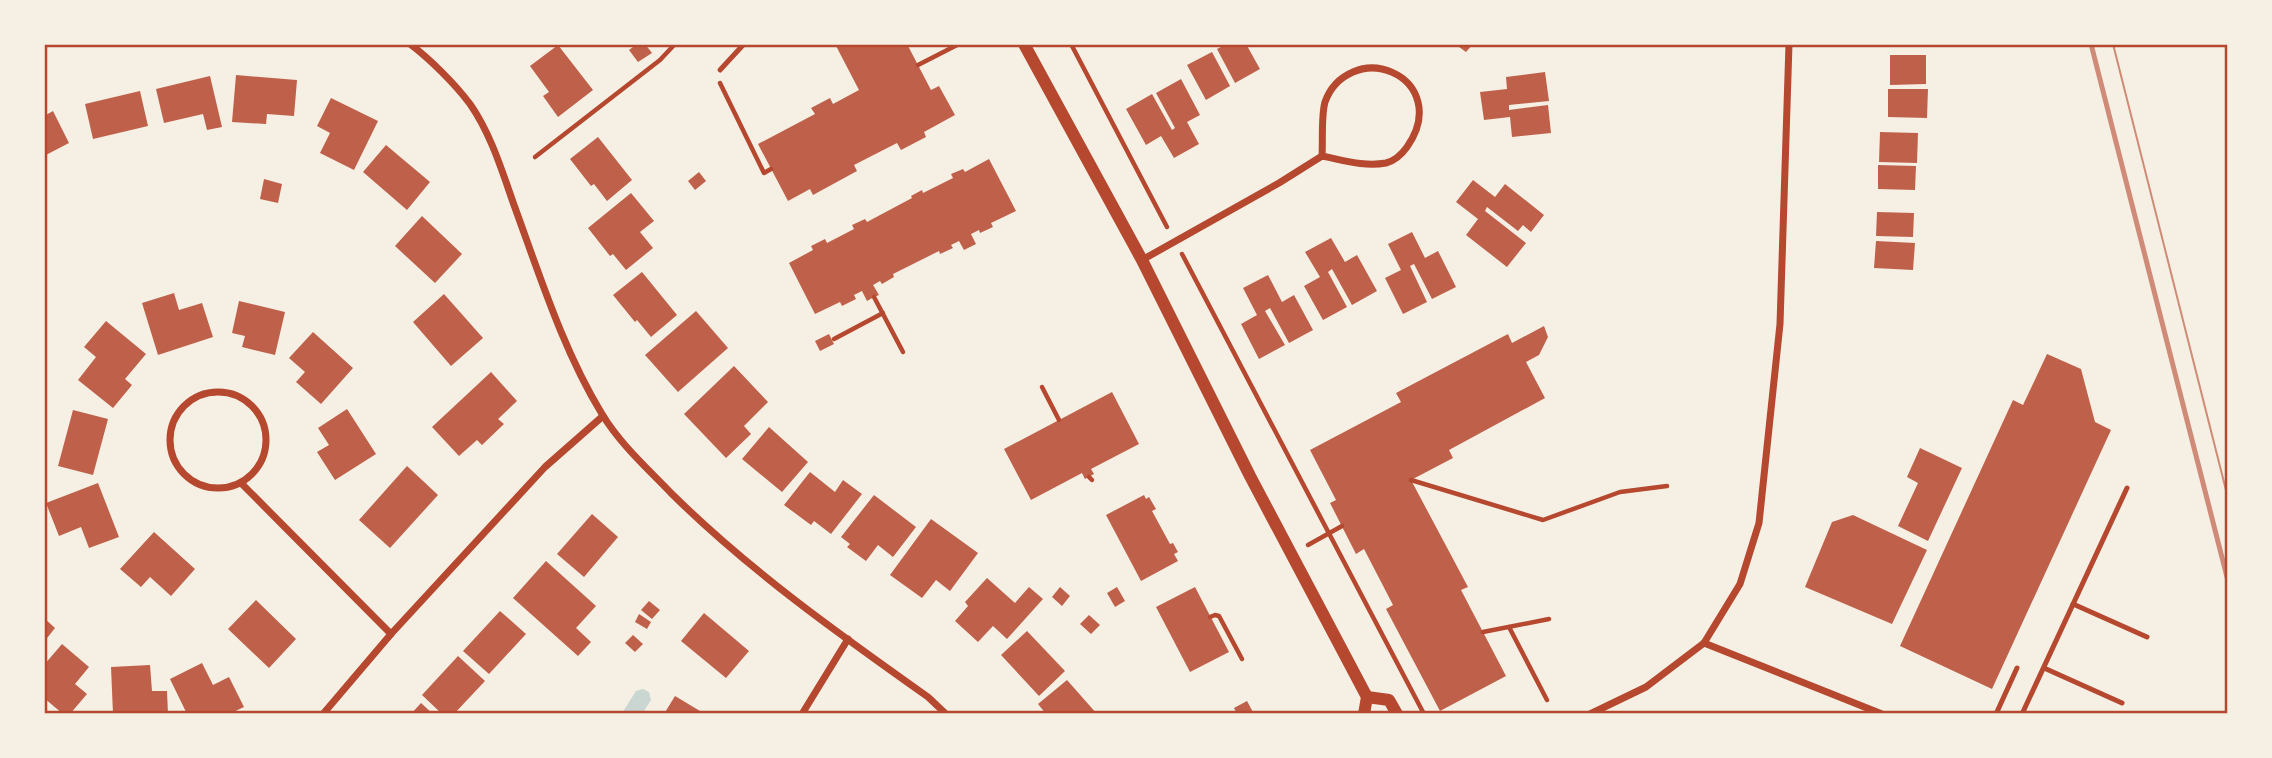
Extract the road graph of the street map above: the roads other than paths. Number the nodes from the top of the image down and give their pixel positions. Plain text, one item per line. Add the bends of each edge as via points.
1 (410, 44) edge
2 (744, 44) edge
3 (1024, 44) edge
4 (1789, 44) edge
5 (720, 70) road end
6 (1322, 156) junction
7 (1142, 260) junction
8 (603, 416) junction
9 (241, 483) junction
10 (2127, 488) dead end
11 (2073, 604) junction
12 (391, 634) junction
13 (2147, 637) dead end
14 (848, 639) junction
15 (1704, 643) junction
16 (2017, 668) dead end
17 (2044, 668) junction
18 (1367, 697) junction
19 (2122, 703) dead end
20 (323, 714) edge
21 (802, 714) edge
22 (946, 714) edge
23 (1364, 714) edge
24 (1396, 714) edge
25 (1590, 714) edge
26 (1882, 714) edge
27 (1996, 714) edge
28 (2022, 714) edge

1 - 8 street via 474,111 497,155 575,364
2 - 5 lane
3 - 7 street
4 - 15 street via 1780,324 1759,523 1740,584
6 - 6 street via 1369,164 1389,162 1404,152 1418,122 1412,89 1388,70 1370,67 1341,78 1324,105
6 - 7 street
7 - 18 street
8 - 12 street via 545,467
8 - 14 street via 706,528
9 - 9 street via 263,457 264,425 256,410 228,392 211,391 195,397 170,427 170,453 178,468 204,487 221,489
9 - 12 street
10 - 11 lane
11 - 13 lane
11 - 17 lane
12 - 20 street
14 - 21 street
14 - 22 street
15 - 25 street via 1646,687
15 - 26 street
16 - 27 lane
17 - 19 lane
17 - 28 lane
18 - 23 street
18 - 24 street via 1389,700

